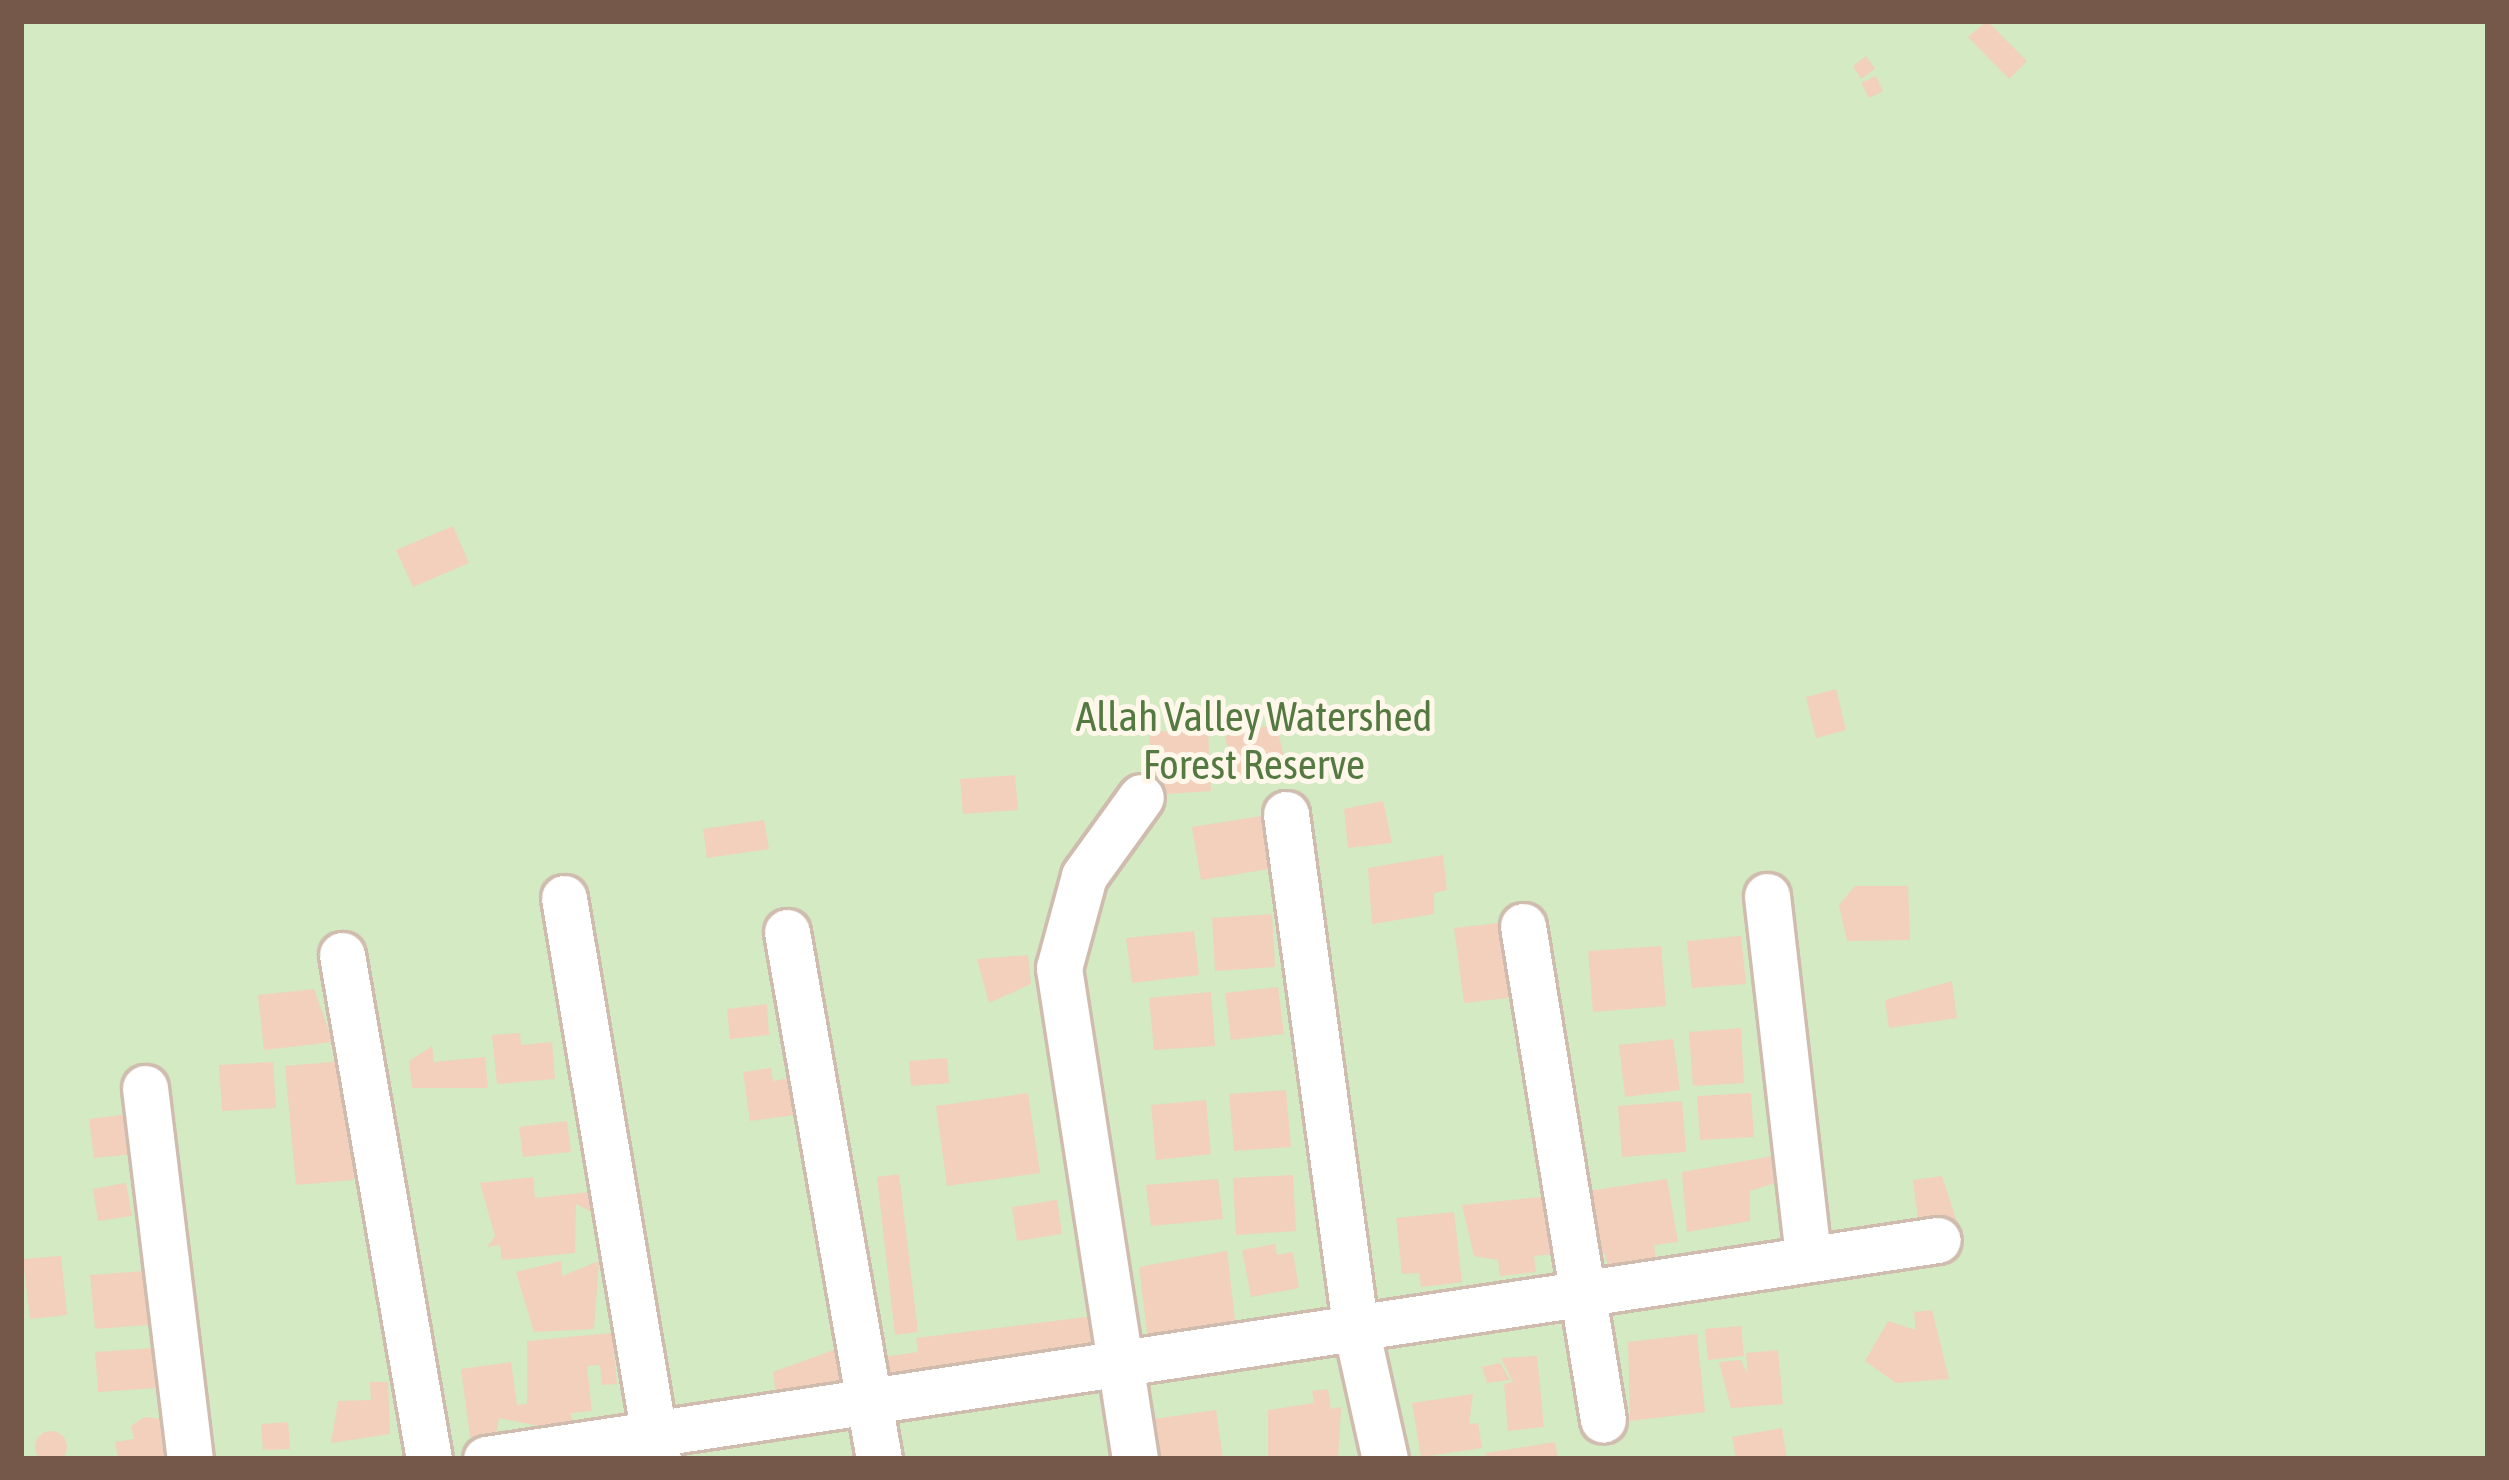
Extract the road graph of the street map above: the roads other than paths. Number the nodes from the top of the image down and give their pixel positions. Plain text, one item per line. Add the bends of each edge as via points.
1 (1141, 797) dead end
2 (1286, 814) dead end
3 (1767, 896) dead end
4 (564, 898) dead end
5 (1523, 926) dead end
6 (787, 932) dead end
7 (343, 955) dead end
8 (145, 1088) dead end
9 (1939, 1240) dead end
10 (1808, 1256) junction
11 (1576, 1291) junction
12 (1355, 1324) junction
13 (1115, 1365) junction
14 (871, 1404) junction
15 (1603, 1420) dead end
16 (656, 1447) edge
17 (190, 1459) edge
18 (429, 1459) edge
19 (486, 1459) edge
20 (879, 1459) edge
21 (1135, 1459) edge
22 (1385, 1459) edge

1 - 13 street via 1084,876 1059,968
2 - 12 street
3 - 10 street
4 - 16 street
5 - 11 street
6 - 14 street
7 - 18 street
8 - 17 street
9 - 10 street
10 - 11 street
11 - 12 street
11 - 15 street
12 - 13 street
12 - 22 street
13 - 14 street
13 - 21 street
14 - 16 street
14 - 20 street
16 - 19 street

